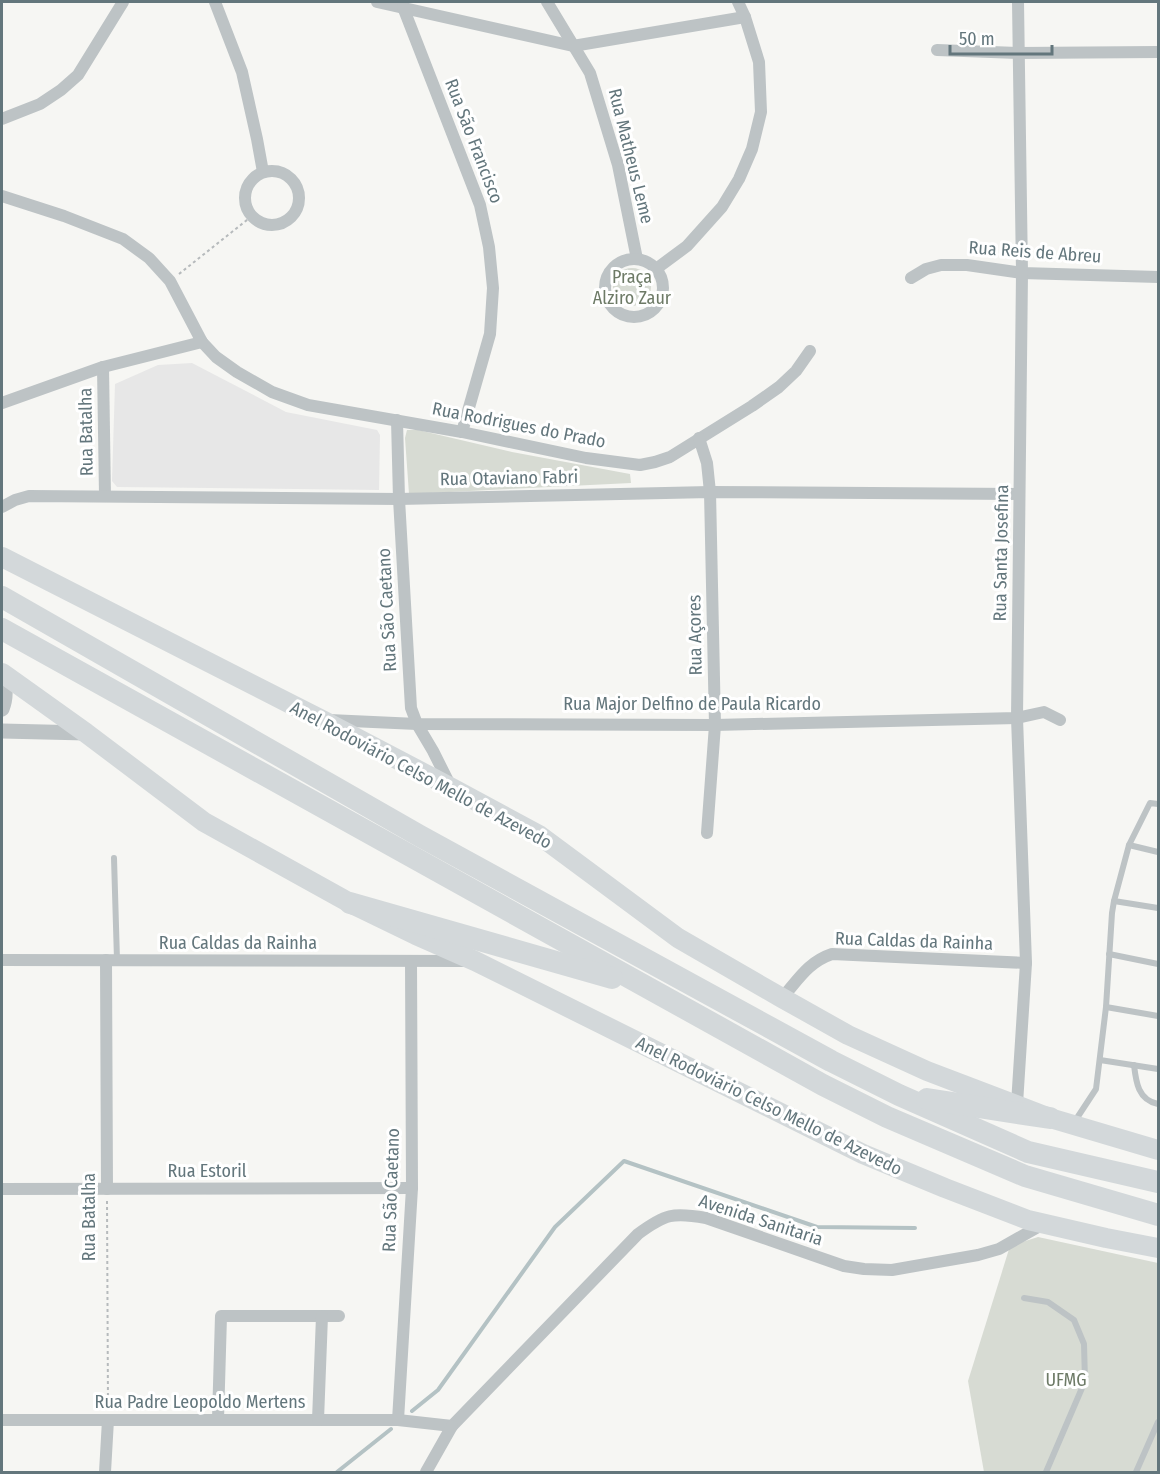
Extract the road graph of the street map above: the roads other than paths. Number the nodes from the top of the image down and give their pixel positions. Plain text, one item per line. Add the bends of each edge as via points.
1 (108, 2) edge
2 (215, 2) edge
3 (378, 2) edge
4 (547, 2) edge
5 (738, 2) edge
6 (1018, 2) edge
7 (121, 4) edge
8 (403, 7) junction
9 (745, 17) junction
10 (573, 46) junction
11 (937, 50) dead end
12 (1158, 52) edge
13 (1018, 53) junction
14 (2, 119) edge
15 (263, 172) junction
16 (2, 196) edge
17 (637, 259) junction
18 (656, 269) junction
19 (1022, 273) junction
20 (911, 278) dead end
21 (1158, 278) edge
22 (202, 342) junction
23 (810, 351) dead end
24 (102, 367) junction
25 (2, 403) edge
26 (397, 420) junction
27 (462, 432) junction
28 (699, 438) junction
29 (710, 492) junction
30 (1019, 494) junction
31 (105, 496) junction
32 (399, 499) junction
33 (2, 507) edge
34 (2, 557) edge
35 (2, 597) edge
36 (2, 629) edge
37 (2, 674) edge
38 (2, 709) edge
39 (1017, 718) junction
40 (322, 720) junction
41 (1060, 720) dead end
42 (417, 724) junction
43 (715, 725) junction
44 (2, 731) edge
45 (86, 734) junction
46 (452, 788) junction
47 (1158, 804) edge
48 (707, 833) dead end
49 (1129, 845) junction
50 (1158, 852) edge
51 (114, 858) dead end
52 (1114, 901) junction
53 (350, 903) junction
54 (1158, 909) edge
55 (1109, 954) junction
56 (2, 960) edge
57 (111, 960) junction
58 (411, 961) junction
59 (475, 961) junction
60 (1026, 963) junction
61 (1158, 964) edge
62 (651, 989) junction
63 (782, 998) junction
64 (1106, 1007) junction
65 (1158, 1016) edge
66 (1100, 1060) junction
67 (1134, 1065) junction
68 (1158, 1070) edge
69 (899, 1095) junction
70 (1017, 1104) junction
71 (1158, 1104) edge
72 (1050, 1118) junction
73 (1072, 1124) junction
74 (1158, 1150) edge
75 (1158, 1182) edge
76 (412, 1188) junction
77 (2, 1189) edge
78 (107, 1189) junction
79 (1158, 1215) edge
80 (1045, 1223) junction
81 (1158, 1248) edge
82 (1024, 1298) dead end
83 (322, 1316) junction
84 (339, 1316) dead end
85 (219, 1419) junction
86 (398, 1419) junction
87 (2, 1420) edge
88 (108, 1420) junction
89 (318, 1420) junction
90 (1158, 1422) edge
91 (452, 1425) junction
92 (105, 1473) edge
93 (426, 1473) edge
94 (1046, 1473) edge
95 (1136, 1473) edge

1 - 7 street
2 - 15 street via 242,72
3 - 8 street
4 - 10 street, Rua Matheus Leme
5 - 9 street
6 - 13 street, Rua Santa Josefina
7 - 14 street via 78,75 40,104
8 - 10 street
8 - 27 street, Rua São Francisco via 480,205 489,247 493,288 490,334
9 - 10 street
9 - 18 street via 759,62 760,112 752,149 722,207 687,246
10 - 17 street, Rua Matheus Leme via 590,73 601,107 618,165
11 - 13 street
12 - 13 street
13 - 19 street, Rua Santa Josefina
15 - 15 street via 246,191 247,208 260,222 279,224 295,214 299,205 297,186 283,173
16 - 22 street, Rua Rodrigues do Prado via 123,239 149,258 170,281
17 - 18 street
17 - 18 street via 626,260 609,274 607,297 621,314 643,315 653,310 663,290
19 - 20 street, Rua Reis de Abreu via 942,265
19 - 21 street, Rua Reis de Abreu
19 - 30 street, Rua Santa Josefina
22 - 24 street
22 - 26 street, Rua Rodrigues do Prado via 216,357 272,392 308,405
23 - 28 street, Rua Rodrigues do Prado via 779,387
24 - 25 street
24 - 31 street, Rua Batalha
26 - 27 street, Rua Rodrigues do Prado
26 - 32 street, Rua São Caetano
27 - 28 street, Rua Rodrigues do Prado via 640,465 670,457
28 - 29 street, Rua Açores
29 - 30 street, Rua Otaviano Fabri
29 - 32 street, Rua Otaviano Fabri
29 - 43 street, Rua Açores
30 - 39 street, Rua Santa Josefina
31 - 32 street, Rua Otaviano Fabri
31 - 33 street, Rua Otaviano Fabri via 29,496
32 - 42 street, Rua São Caetano via 411,708
34 - 40 main road, Anel Rodoviário Celso Mello de Azevedo
35 - 69 highway via 430,841
36 - 62 highway
37 - 38 street via 6,690
37 - 45 main road, Anel Rodoviário Celso Mello de Azevedo
39 - 41 street, Rua Major Delfino de Paula Ricardo via 1044,712
39 - 43 street, Rua Major Delfino de Paula Ricardo
39 - 60 street, Rua Santa Josefina
40 - 42 street, Rua Major Delfino de Paula Ricardo
40 - 46 main road, Anel Rodoviário Celso Mello de Azevedo
42 - 43 street, Rua Major Delfino de Paula Ricardo
42 - 46 street, Rua São Caetano
43 - 48 street, Rua Açores
44 - 45 street
45 - 53 main road, Anel Rodoviário Celso Mello de Azevedo via 204,822
46 - 63 main road, Anel Rodoviário Celso Mello de Azevedo via 539,835 678,938
47 - 49 lane via 1150,802
49 - 50 lane
49 - 52 lane
51 - 57 lane
52 - 54 lane
52 - 55 lane
53 - 59 main road, Anel Rodoviário Celso Mello de Azevedo
53 - 62 highway
55 - 61 lane
55 - 64 lane
56 - 57 street, Rua Caldas da Rainha
57 - 58 street, Rua Caldas da Rainha
57 - 78 street, Rua Batalha
58 - 59 street, Rua Caldas da Rainha
58 - 76 street, Rua São Caetano
59 - 80 main road, Anel Rodoviário Celso Mello de Azevedo via 863,1154 1028,1220
60 - 63 street, Rua Caldas da Rainha via 832,954 809,966
60 - 70 street, Rua Santa Josefina
62 - 79 highway via 887,1118 1025,1176
63 - 70 main road, Anel Rodoviário Celso Mello de Azevedo via 848,1035 927,1071
64 - 65 lane
64 - 66 lane
66 - 67 lane
66 - 73 lane via 1096,1089
67 - 68 lane
67 - 71 lane via 1143,1096
69 - 72 highway
69 - 75 highway via 1028,1152
70 - 72 main road, Anel Rodoviário Celso Mello de Azevedo
72 - 73 main road, Anel Rodoviário Celso Mello de Azevedo
73 - 74 main road, Anel Rodoviário Celso Mello de Azevedo
76 - 78 street, Rua Estoril
76 - 86 street, Rua São Caetano
77 - 78 street, Rua Estoril
80 - 81 main road, Anel Rodoviário Celso Mello de Azevedo
80 - 91 street, Avenida Sanitaria via 999,1249 892,1270 844,1266 706,1218 669,1215 638,1234
82 - 94 lane via 1048,1302 1074,1320 1084,1344 1085,1381
83 - 84 street
83 - 85 street via 220,1316
83 - 89 street
85 - 88 street, Rua Padre Leopoldo Mertens
85 - 89 street, Rua Padre Leopoldo Mertens
86 - 89 street, Rua Padre Leopoldo Mertens
86 - 91 street
87 - 88 street, Rua Padre Leopoldo Mertens
88 - 92 street
90 - 95 lane
91 - 93 street, Avenida Sanitaria

